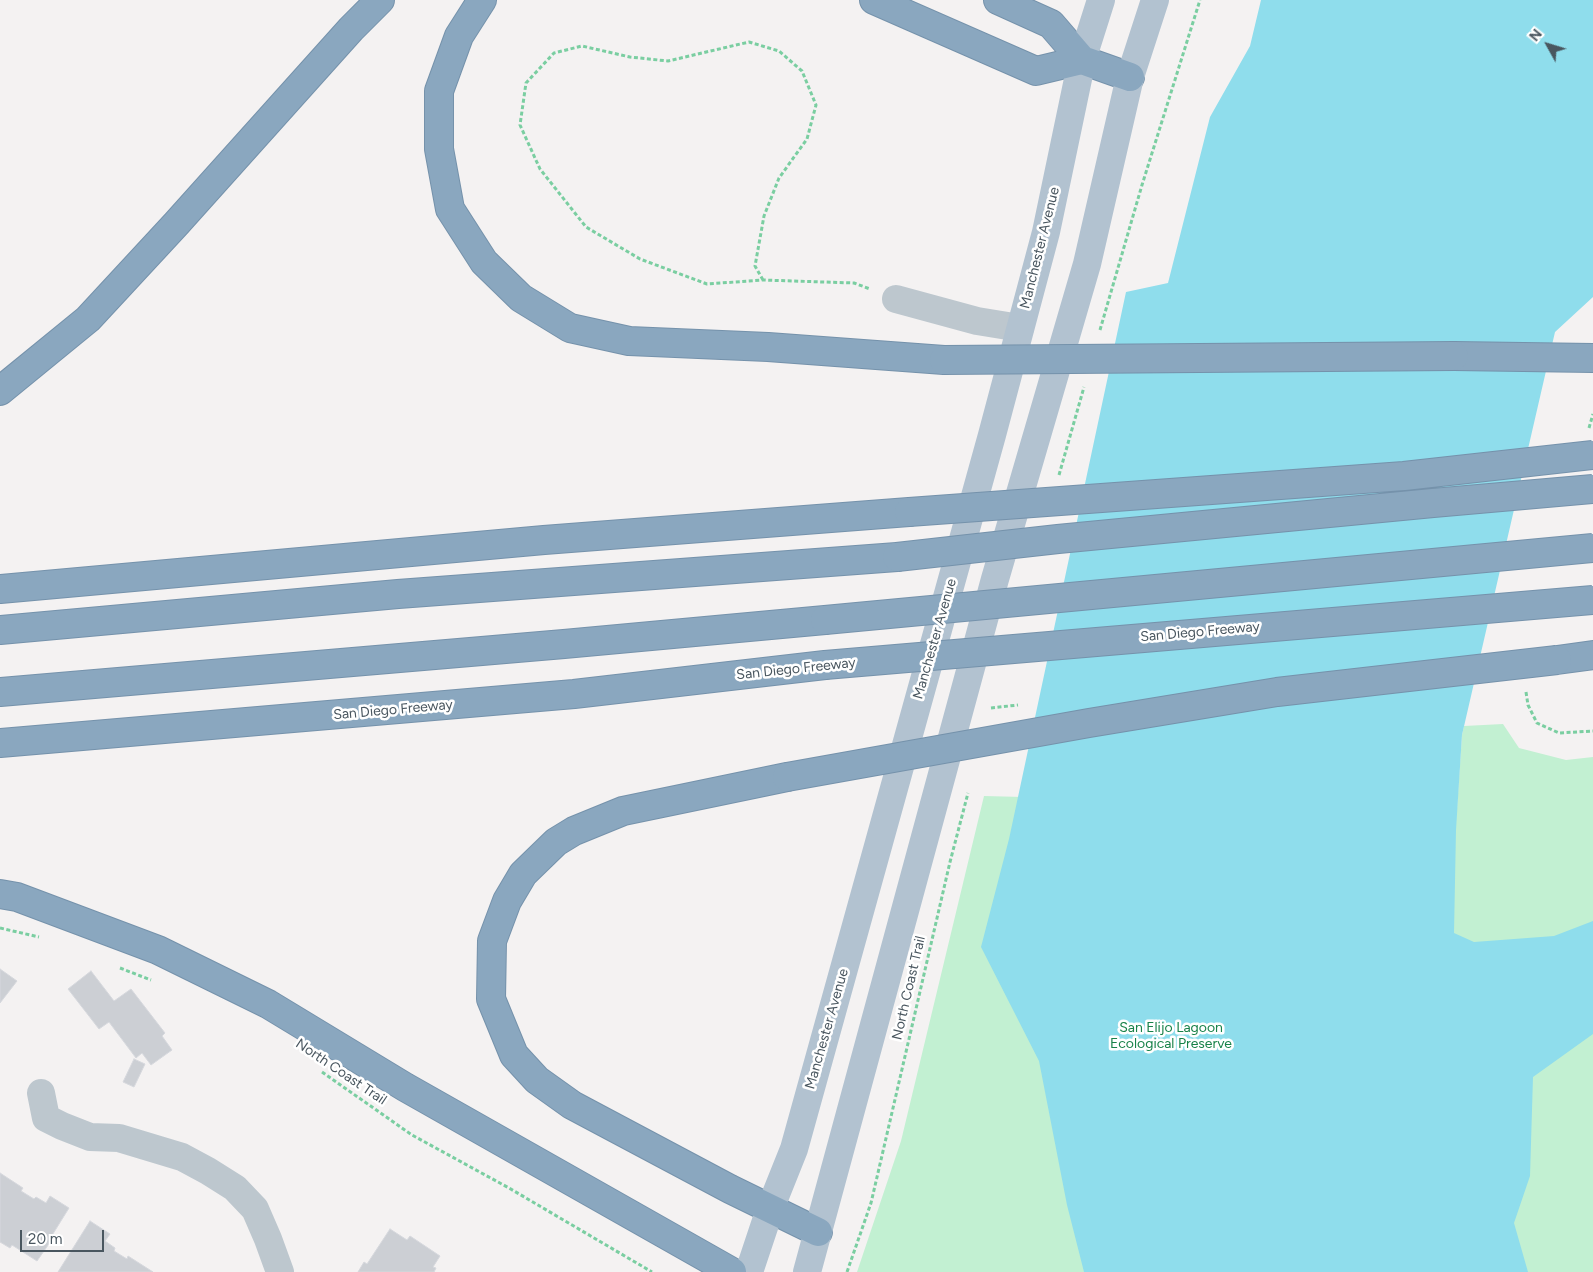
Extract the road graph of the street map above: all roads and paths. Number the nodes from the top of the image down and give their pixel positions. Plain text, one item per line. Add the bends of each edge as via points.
1 (380, 0) edge
2 (482, 0) edge
3 (874, 0) edge
4 (998, 0) edge
5 (1101, 0) edge
6 (1155, 0) edge
7 (1082, 60) junction
8 (1130, 77) junction
9 (763, 280) junction
10 (896, 299) joint
11 (1020, 328) junction
12 (1593, 358) edge
13 (0, 391) edge
14 (1593, 456) edge
15 (1593, 489) edge
16 (1593, 548) edge
17 (0, 589) edge
18 (1593, 600) edge
19 (0, 630) edge
20 (1593, 655) edge
21 (1526, 686) dead end
22 (0, 692) edge
23 (991, 708) dead end
24 (989, 717) dead end
25 (1593, 731) edge
26 (0, 743) edge
27 (971, 785) dead end
28 (0, 894) edge
29 (0, 928) edge
30 (46, 939) dead end
31 (120, 968) dead end
32 (157, 983) dead end
33 (321, 1071) dead end
34 (42, 1093) dead end
35 (770, 1209) junction
36 (818, 1232) junction
37 (280, 1272) edge
38 (652, 1272) edge
39 (732, 1272) edge
40 (749, 1272) edge
41 (807, 1272) edge
42 (847, 1272) edge

1 - 13 highway via 88,319
2 - 12 highway, bridge via 459,36 439,90 439,149 450,209 484,262 521,298 570,328 629,341 944,360
3 - 7 highway via 1036,71
4 - 7 highway via 1051,24
5 - 7 main road, Manchester Avenue
6 - 8 main road
7 - 8 highway
7 - 11 main road, Manchester Avenue via 1046,232
8 - 36 main road via 1087,264 993,588
9 - 9 path via 707,284 640,259 586,227 540,169 520,125 526,83 554,53 582,46 630,57 668,61 749,42 779,52 802,71 816,105 807,139 780,178 764,216 755,266
9 - 10 path via 854,283
10 - 11 lane via 978,321
11 - 35 main road, Manchester Avenue via 794,1149
14 - 17 highway, bridge via 1404,476 516,542
15 - 19 highway, bridge via 897,557 398,594
16 - 22 highway, bridge via 564,644
18 - 26 highway, San Diego Freeway, bridge via 825,665 574,694
20 - 35 highway, bridge via 1278,692 787,777 623,811 556,842 523,874 507,901 492,941 491,998 514,1055 537,1080 572,1105
21 - 25 path via 1528,705 1538,724 1559,734
23 - 24 path
27 - 42 path, North Coast Trail via 950,862 871,1203
28 - 39 highway via 17,897 158,950 268,1004 405,1087
29 - 30 path
31 - 32 path
33 - 38 path, North Coast Trail via 412,1135
34 - 37 lane via 46,1118 62,1126 90,1137 118,1138 182,1157 235,1188 255,1209
35 - 36 highway
35 - 40 main road, Manchester Avenue
36 - 41 main road

